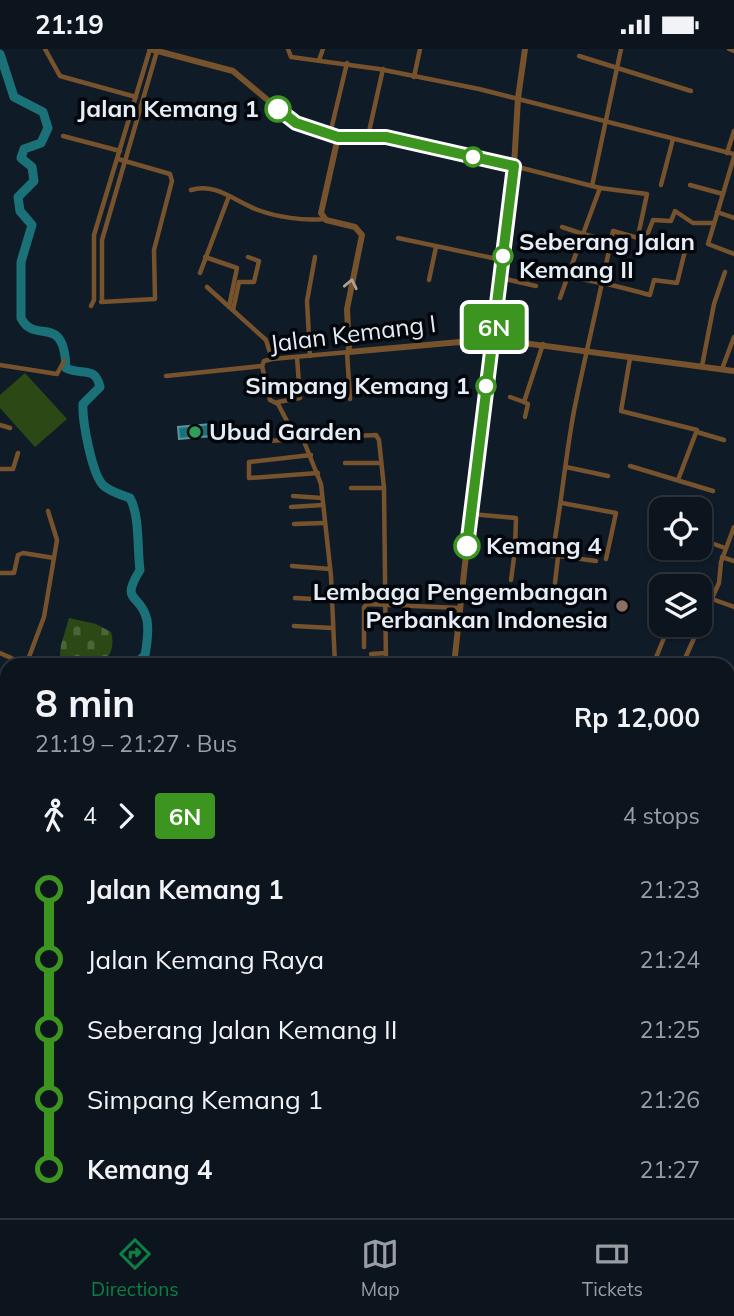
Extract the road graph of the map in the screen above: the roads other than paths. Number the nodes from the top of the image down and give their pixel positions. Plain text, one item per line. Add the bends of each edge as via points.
1 (45, 49) edge
2 (288, 49) edge
3 (323, 49) edge
4 (420, 49) edge
5 (525, 49) edge
6 (621, 49) edge
7 (729, 49) edge
8 (152, 50) edge
9 (734, 51) edge
10 (579, 56) dead end
11 (319, 60) junction
12 (347, 63) junction
13 (617, 66) junction
14 (383, 69) junction
15 (414, 77) junction
16 (691, 91) dead end
17 (136, 97) junction
18 (518, 98) junction
19 (605, 122) junction
20 (128, 126) junction
21 (135, 127) junction
22 (734, 131) edge
23 (334, 135) junction
24 (63, 136) dead end
25 (368, 136) junction
26 (673, 139) junction
27 (120, 151) junction
28 (727, 153) junction
29 (734, 156) edge
30 (118, 159) junction
31 (125, 161) junction
32 (514, 166) junction
33 (661, 185) dead end
34 (690, 185) dead end
35 (592, 186) junction
36 (600, 188) junction
37 (191, 190) dead end
38 (723, 194) junction
39 (229, 196) junction
40 (717, 212) junction
41 (734, 218) edge
42 (324, 219) junction
43 (714, 223) junction
44 (562, 227) dead end
45 (583, 234) junction
46 (638, 236) junction
47 (398, 238) dead end
48 (646, 238) junction
49 (611, 241) junction
50 (436, 247) junction
51 (734, 254) edge
52 (205, 257) junction
53 (248, 257) dead end
54 (315, 257) dead end
55 (503, 260) junction
56 (725, 272) dead end
57 (200, 273) dead end
58 (567, 276) junction
59 (501, 278) junction
60 (429, 280) dead end
61 (602, 283) junction
62 (536, 286) dead end
63 (207, 287) dead end
64 (559, 298) dead end
65 (102, 302) junction
66 (231, 309) junction
67 (734, 337) edge
68 (493, 339) junction
69 (543, 344) junction
70 (586, 350) junction
71 (348, 352) junction
72 (310, 356) junction
73 (631, 356) junction
74 (297, 357) junction
75 (272, 359) junction
76 (64, 361) dead end
77 (0, 365) edge
78 (262, 366) junction
79 (702, 366) junction
80 (722, 370) junction
81 (734, 372) edge
82 (166, 376) dead end
83 (510, 397) dead end
84 (350, 399) dead end
85 (278, 402) dead end
86 (524, 402) junction
87 (525, 417) dead end
88 (0, 425) edge
89 (10, 428) dead end
90 (697, 432) junction
91 (320, 438) dead end
92 (303, 439) junction
93 (724, 440) dead end
94 (267, 441) dead end
95 (18, 453) dead end
96 (311, 455) junction
97 (345, 463) dead end
98 (381, 463) junction
99 (630, 466) dead end
100 (566, 467) junction
101 (0, 469) edge
102 (318, 473) junction
103 (608, 476) dead end
104 (678, 480) junction
105 (351, 488) dead end
106 (384, 488) junction
107 (713, 491) dead end
108 (293, 496) dead end
109 (322, 498) junction
110 (562, 503) junction
111 (323, 505) junction
112 (291, 507) dead end
113 (48, 511) dead end
114 (471, 514) junction
115 (324, 523) junction
116 (294, 524) dead end
117 (734, 529) edge
118 (712, 543) edge
119 (725, 548) junction
120 (515, 550) junction
121 (555, 556) junction
122 (722, 557) junction
123 (54, 558) junction
124 (606, 559) dead end
125 (596, 561) dead end
126 (734, 561) edge
127 (292, 566) dead end
128 (330, 569) junction
129 (0, 573) edge
130 (512, 580) dead end
131 (555, 583) dead end
132 (295, 598) dead end
133 (712, 599) joint
134 (332, 600) junction
135 (384, 606) junction
136 (734, 607) edge
137 (461, 608) junction
138 (294, 626) dead end
139 (332, 628) junction
140 (664, 637) edge
141 (694, 637) edge
142 (364, 647) dead end
143 (386, 653) junction
144 (371, 654) dead end
145 (29, 658) edge
146 (334, 658) edge
147 (386, 658) edge
148 (455, 658) edge
149 (656, 658) edge
150 (685, 658) edge

1 - 17 street via 60,76
2 - 11 street via 291,57
3 - 11 street
4 - 15 street
5 - 18 street
6 - 13 street
7 - 9 street
8 - 17 street
8 - 21 street
8 - 23 street via 233,71 289,118
10 - 13 street
11 - 12 street
12 - 14 street
12 - 23 street
13 - 16 street
13 - 19 street
14 - 15 street
14 - 25 street
15 - 18 street
17 - 20 street
18 - 19 street
18 - 32 street
19 - 26 street
19 - 35 street
20 - 21 street
20 - 27 street
21 - 31 street
22 - 28 street
23 - 25 street
23 - 42 street via 321,209
24 - 27 street
25 - 32 street
26 - 28 street
26 - 33 street
27 - 30 street
28 - 29 street
29 - 38 street
30 - 31 street
30 - 65 street via 94,235 93,304
31 - 65 street via 102,240
31 - 65 street via 172,177 154,250 155,298
32 - 35 street
32 - 55 street
34 - 38 street
35 - 36 street
36 - 45 street
36 - 46 street via 647,194
37 - 39 street via 206,187
38 - 40 street
39 - 42 street via 269,213
39 - 52 street
40 - 41 street
40 - 43 street
71 -> 42 street via 347,309 362,235 355,227
43 - 48 street via 693,223 675,211 671,221 653,220
43 - 51 street via 708,245
44 - 45 street
45 - 49 street
45 - 58 street
46 - 48 street
46 - 49 street via 614,230
47 - 50 street
48 - 61 street via 685,251 677,283 654,280 650,295
49 - 61 street
50 - 55 street
50 - 60 street
52 - 57 street
52 - 66 street via 237,268
53 - 66 street via 259,261 254,282 239,282
54 - 72 street via 307,301
55 - 59 street
56 - 79 street
58 - 61 street
58 - 64 street
59 - 62 street
59 - 68 street
61 - 70 street
63 - 66 street
66 - 75 street via 269,342
67 - 80 street
68 - 69 street, Jalan Kemang I
68 - 71 street, Jalan Kemang I
68 - 114 street
69 - 70 street, Jalan Kemang I
69 - 86 street
70 - 73 street, Jalan Kemang I
70 - 100 street
71 - 72 street, Jalan Kemang I
71 - 84 street
72 - 74 street, Jalan Kemang I
73 - 79 street, Jalan Kemang I
73 - 90 street via 621,411
74 - 75 street, Jalan Kemang I
74 - 85 street via 300,398
75 - 78 street, Jalan Kemang I
76 - 77 street via 57,375
78 - 82 street
78 - 92 street via 270,400 278,404
79 - 80 street, Jalan Kemang I
80 - 81 street, Jalan Kemang I
83 - 86 street
86 - 87 street via 528,404
88 - 89 street
90 - 93 street
90 - 104 street
91 - 98 street via 376,435
92 - 94 street
92 - 96 street
95 - 101 street via 13,469
96 - 102 street
96 - 102 street via 249,462 249,478
97 - 98 street
98 - 106 street
99 - 104 street
100 - 103 street
100 - 110 street
102 - 109 street
104 - 107 street
105 - 106 street
106 - 135 street
108 - 109 street
109 - 111 street
110 - 121 street
110 - 124 street via 616,513
111 - 112 street
111 - 115 street
113 - 123 street via 57,536
114 - 120 street via 516,519
114 - 137 street
115 - 116 street
115 - 128 street
117 - 119 street
118 - 119 street
119 - 122 street
120 - 121 street
120 - 130 street
121 - 125 street
121 - 131 street
122 - 126 street
122 - 133 street
123 - 129 street via 20,554 12,574
123 - 145 street via 44,617
127 - 128 street
128 - 134 street
132 - 134 street
133 - 136 street
134 - 139 street
135 - 137 street
135 - 142 street via 365,605
135 - 143 street
137 - 148 street
138 - 139 street
139 - 146 street
140 - 149 street
141 - 150 street
143 - 144 street
143 - 147 street

